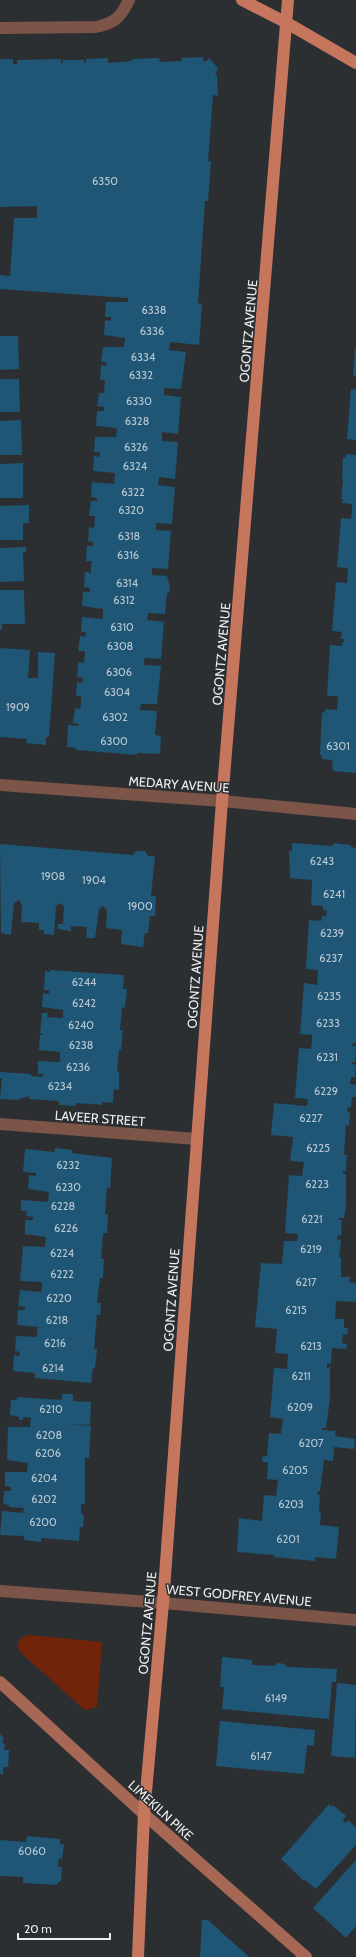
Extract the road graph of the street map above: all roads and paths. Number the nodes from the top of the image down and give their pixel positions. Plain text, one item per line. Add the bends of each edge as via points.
1 (129, 0) edge
2 (242, 0) edge
3 (288, 0) edge
4 (287, 23) junction
5 (0, 28) edge
6 (356, 63) edge
7 (0, 785) edge
8 (222, 801) junction
9 (356, 814) edge
10 (0, 1124) edge
11 (197, 1139) junction
12 (0, 1591) edge
13 (163, 1603) junction
14 (356, 1620) edge
15 (0, 1682) edge
16 (144, 1814) junction
17 (138, 1957) edge
18 (306, 1957) edge

1 - 5 street via 123,12 110,24 96,27
2 - 4 main road
3 - 4 main road, OGONTZ AVENUE
4 - 6 main road
4 - 8 main road, OGONTZ AVENUE
7 - 8 street, MEDARY AVENUE
8 - 9 street, MEDARY AVENUE
8 - 11 main road, OGONTZ AVENUE
10 - 11 street, LAVEER STREET
11 - 13 main road, OGONTZ AVENUE
12 - 13 street, WEST GODFREY AVENUE
13 - 14 street, WEST GODFREY AVENUE
13 - 16 main road, OGONTZ AVENUE
15 - 16 street, LIMEKILN PIKE
16 - 17 main road, OGONTZ AVENUE
16 - 18 street, LIMEKILN PIKE

